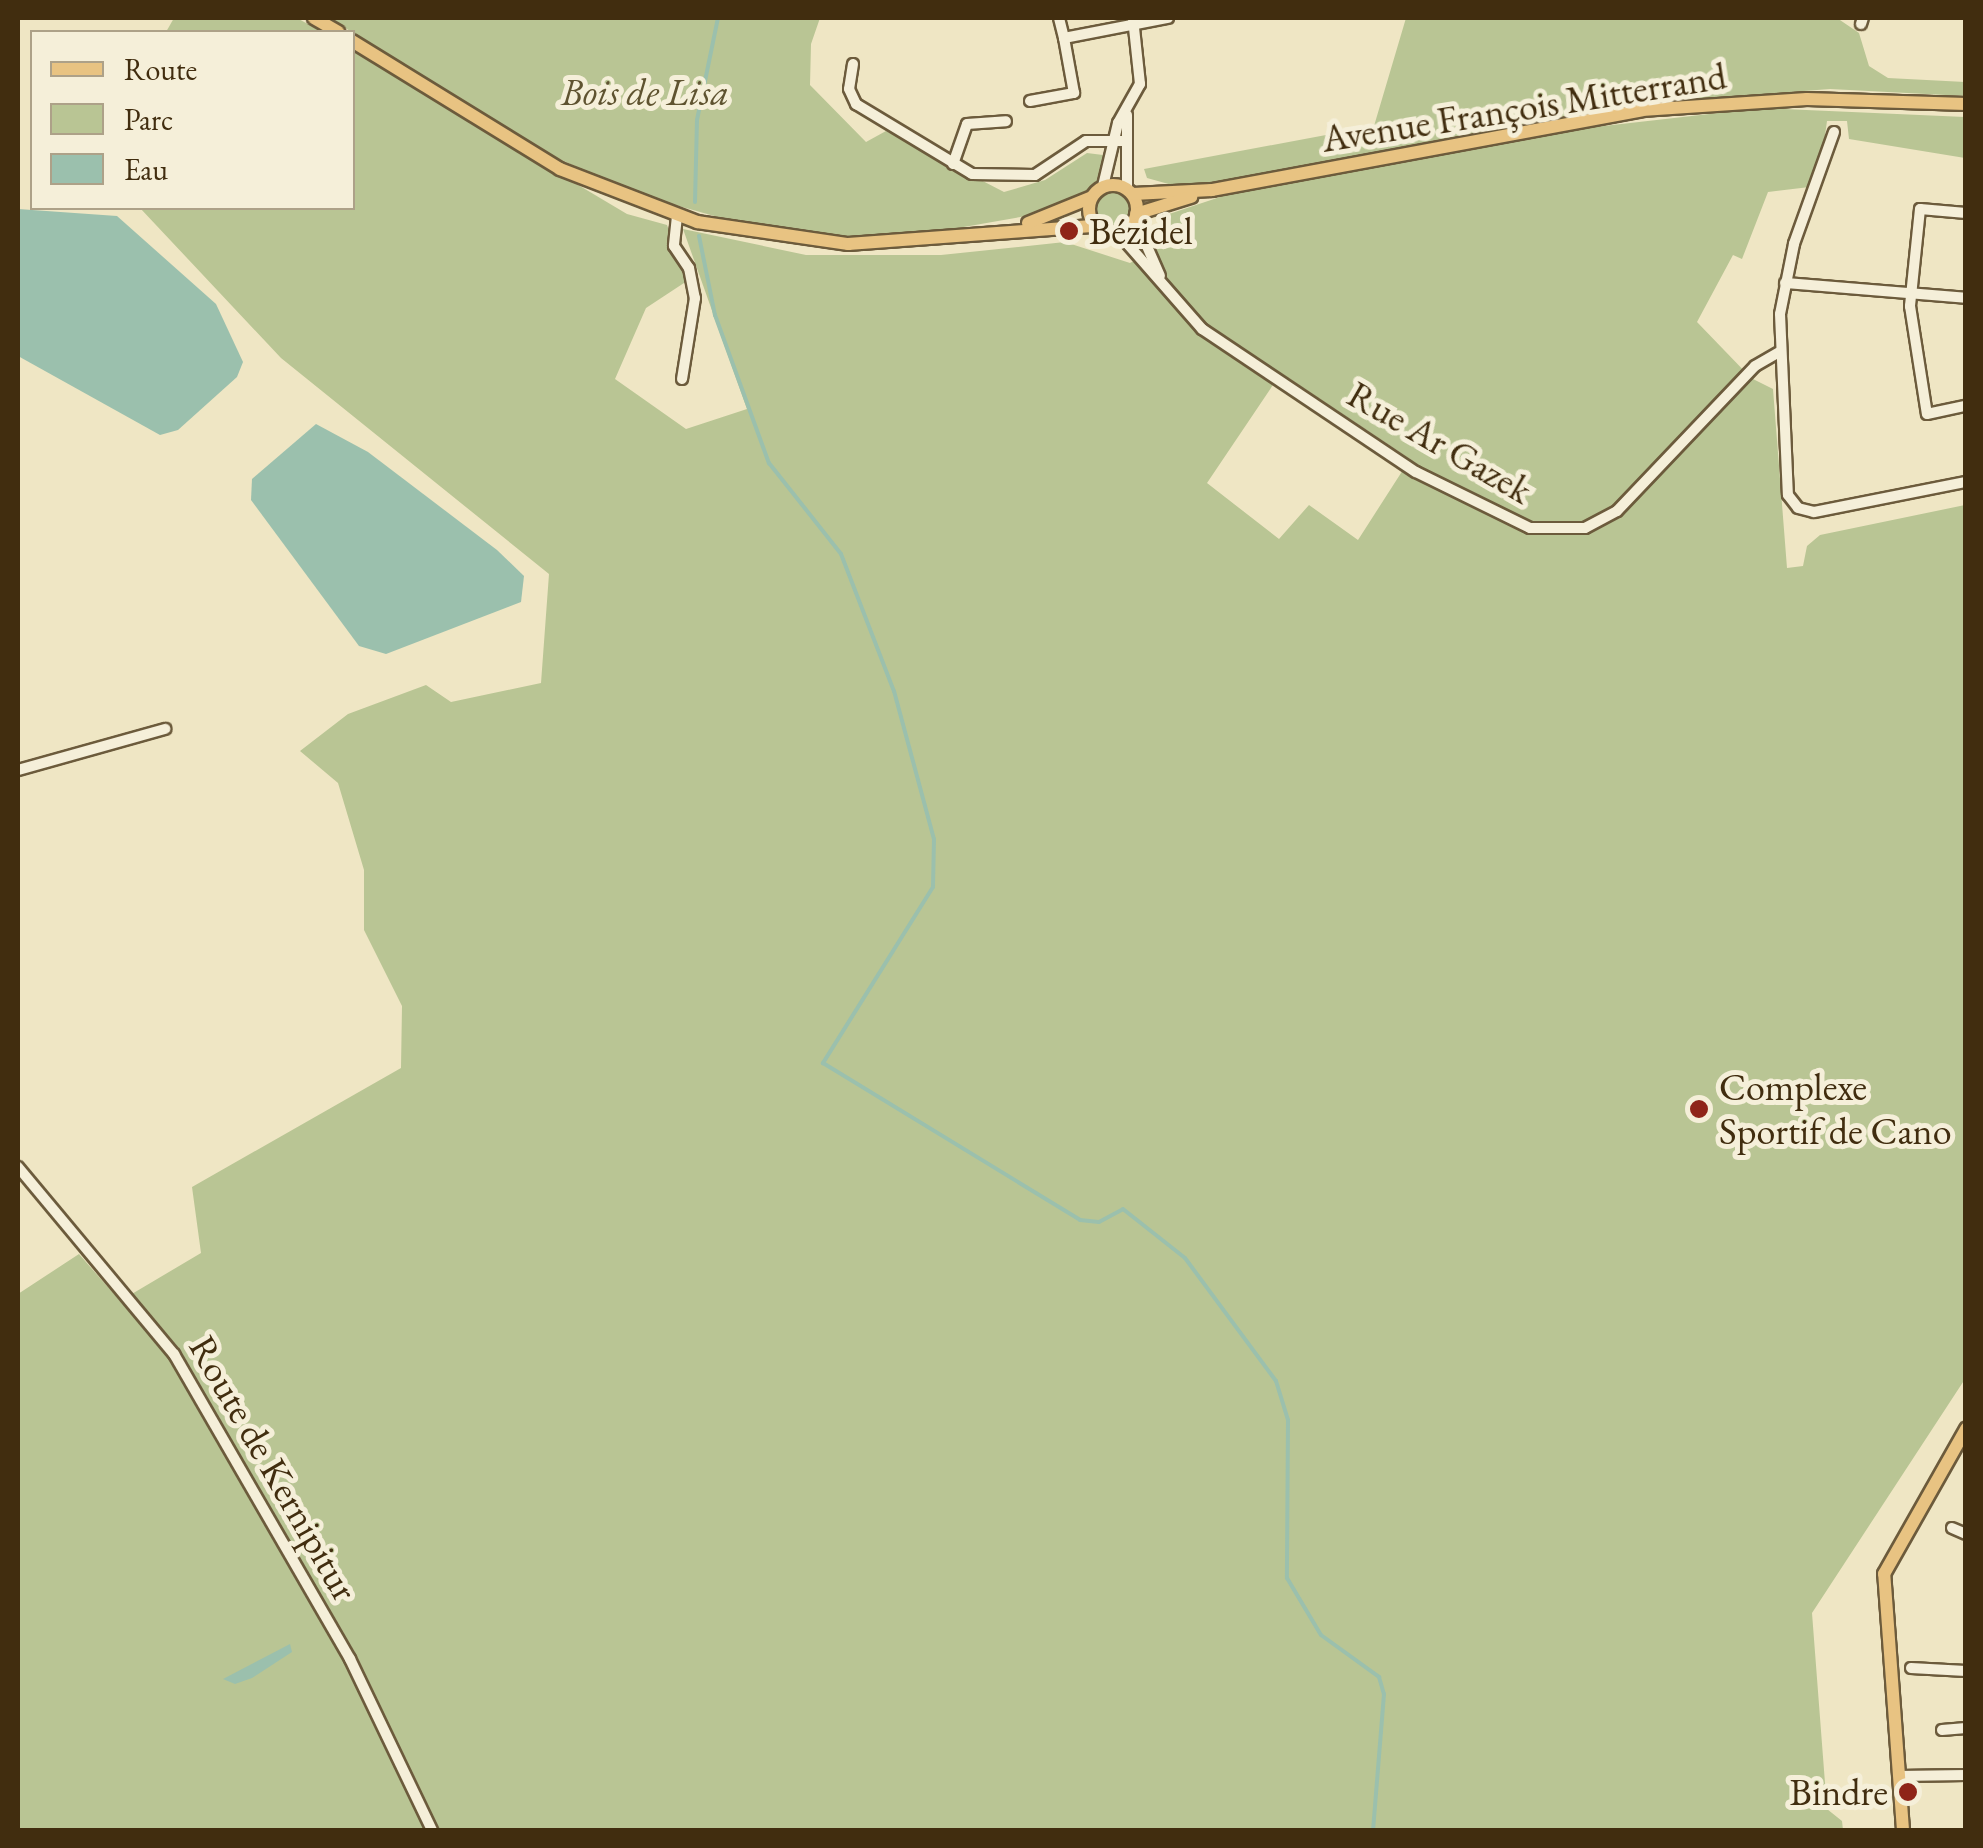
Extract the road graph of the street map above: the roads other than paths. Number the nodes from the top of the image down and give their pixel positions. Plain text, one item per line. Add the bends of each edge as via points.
1 (1060, 18) edge
2 (1168, 18) edge
3 (1133, 21) edge
4 (1064, 38) junction
5 (355, 43) edge
6 (853, 64) dead end
7 (1030, 101) dead end
8 (1966, 104) edge
9 (1006, 122) dead end
10 (1834, 132) dead end
11 (1118, 141) junction
12 (954, 164) junction
13 (1103, 186) junction
14 (1212, 190) junction
15 (1130, 192) junction
16 (1090, 198) junction
17 (1966, 213) edge
18 (677, 216) junction
19 (1136, 217) junction
20 (1021, 226) junction
21 (1095, 226) junction
22 (1118, 233) junction
23 (1786, 284) junction
24 (1164, 286) junction
25 (1912, 292) junction
26 (1966, 298) edge
27 (1779, 352) junction
28 (682, 379) dead end
29 (1966, 406) edge
30 (1966, 482) edge
31 (165, 729) dead end
32 (18, 770) edge
33 (18, 1167) edge
34 (1966, 1428) edge
35 (1952, 1528) dead end
36 (1966, 1534) edge
37 (1912, 1668) dead end
38 (1966, 1671) edge
39 (1966, 1728) edge
40 (1942, 1730) dead end
41 (1966, 1775) edge
42 (1898, 1776) junction
43 (432, 1830) edge
44 (1903, 1830) edge

1 - 4 street
2 - 3 street
3 - 4 street
3 - 11 street via 1140,79
4 - 7 street via 1074,92
5 - 18 main road via 560,169
6 - 12 street via 849,89 856,104
8 - 14 main road, Avenue François Mitterrand via 1807,99 1642,110
9 - 12 street via 967,124
10 - 23 street
11 - 12 street via 1086,141 1046,171 1025,177 994,179
11 - 13 street
11 - 15 street
13 - 15 main road
13 - 16 main road
14 - 15 main road, Avenue François Mitterrand
14 - 19 main road, Avenue François Mitterrand
15 - 19 main road
16 - 20 main road
16 - 21 main road
17 - 25 street via 1920,209
18 - 20 main road via 750,234 848,244
18 - 28 street via 674,246 689,268 694,298
19 - 22 main road
19 - 24 street, Rue Ar Gazek
20 - 21 main road
21 - 22 main road
22 - 24 street, Rue Ar Gazek
23 - 25 street
23 - 27 street
24 - 27 street, Rue Ar Gazek via 1202,328 1416,472 1498,517 1552,531 1585,528 1618,511 1754,366
25 - 26 street
25 - 29 street via 1910,332 1927,414
27 - 30 street via 1788,495 1798,508 1837,510
31 - 32 street
33 - 43 street, Route de Kernipitur via 174,1354 350,1658
34 - 42 main road via 1884,1574
35 - 36 street
37 - 38 street
39 - 40 street
41 - 42 street
42 - 44 main road

